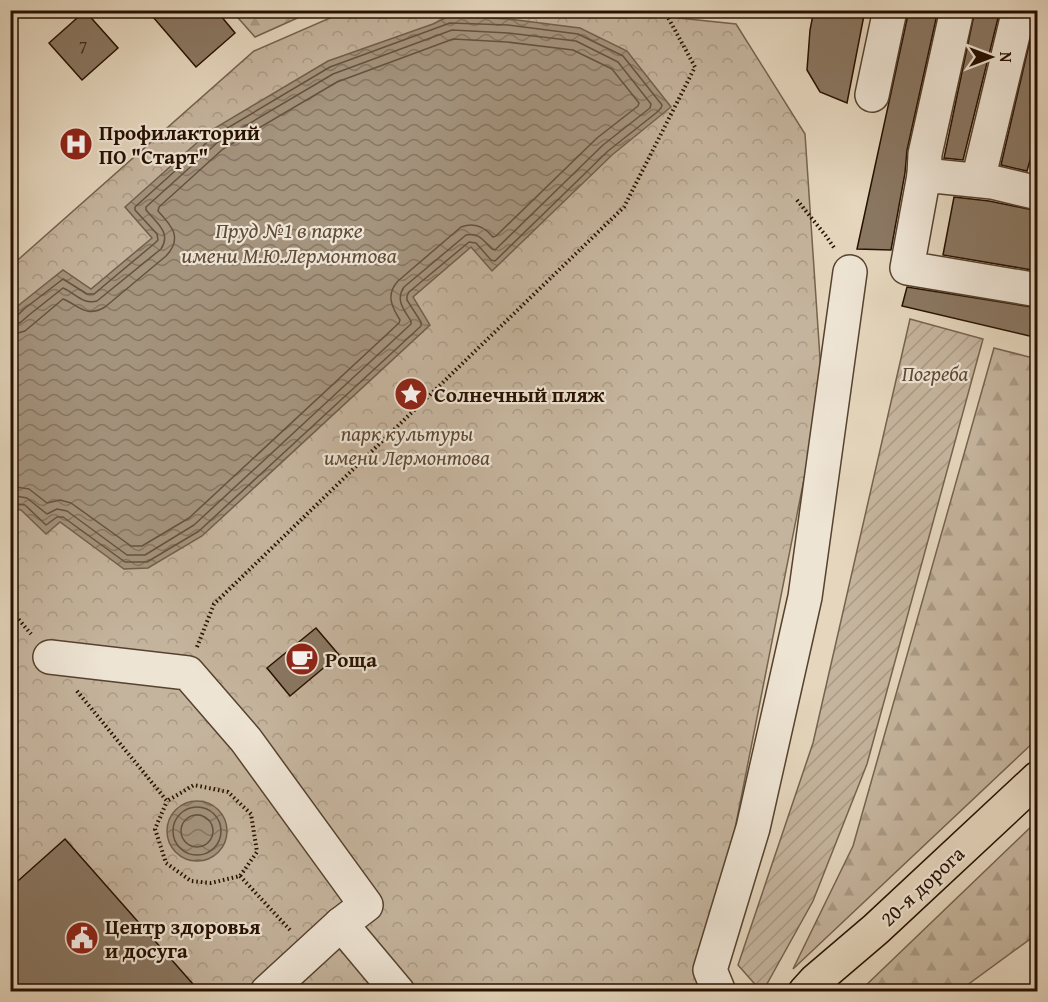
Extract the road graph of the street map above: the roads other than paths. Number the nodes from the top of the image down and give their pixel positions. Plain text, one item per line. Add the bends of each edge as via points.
1 (890, 10) edge
2 (957, 10) edge
3 (1019, 10) edge
4 (872, 94) dead end
5 (924, 175) junction
6 (978, 180) junction
7 (1038, 193) edge
8 (850, 272) road end
9 (1038, 290) edge
10 (50, 657) road end
11 (1038, 778) edge
12 (341, 924) junction
13 (267, 992) edge
14 (398, 992) edge
15 (719, 992) edge
16 (805, 992) edge

1 - 4 lane
2 - 5 lane via 925,154
3 - 6 lane
5 - 6 lane
5 - 9 lane via 907,268
6 - 7 lane
8 - 15 lane via 805,597 753,828 710,970
10 - 12 lane via 188,673 246,740 366,905
11 - 16 main road, 20-я дорога
12 - 13 lane
12 - 14 lane

